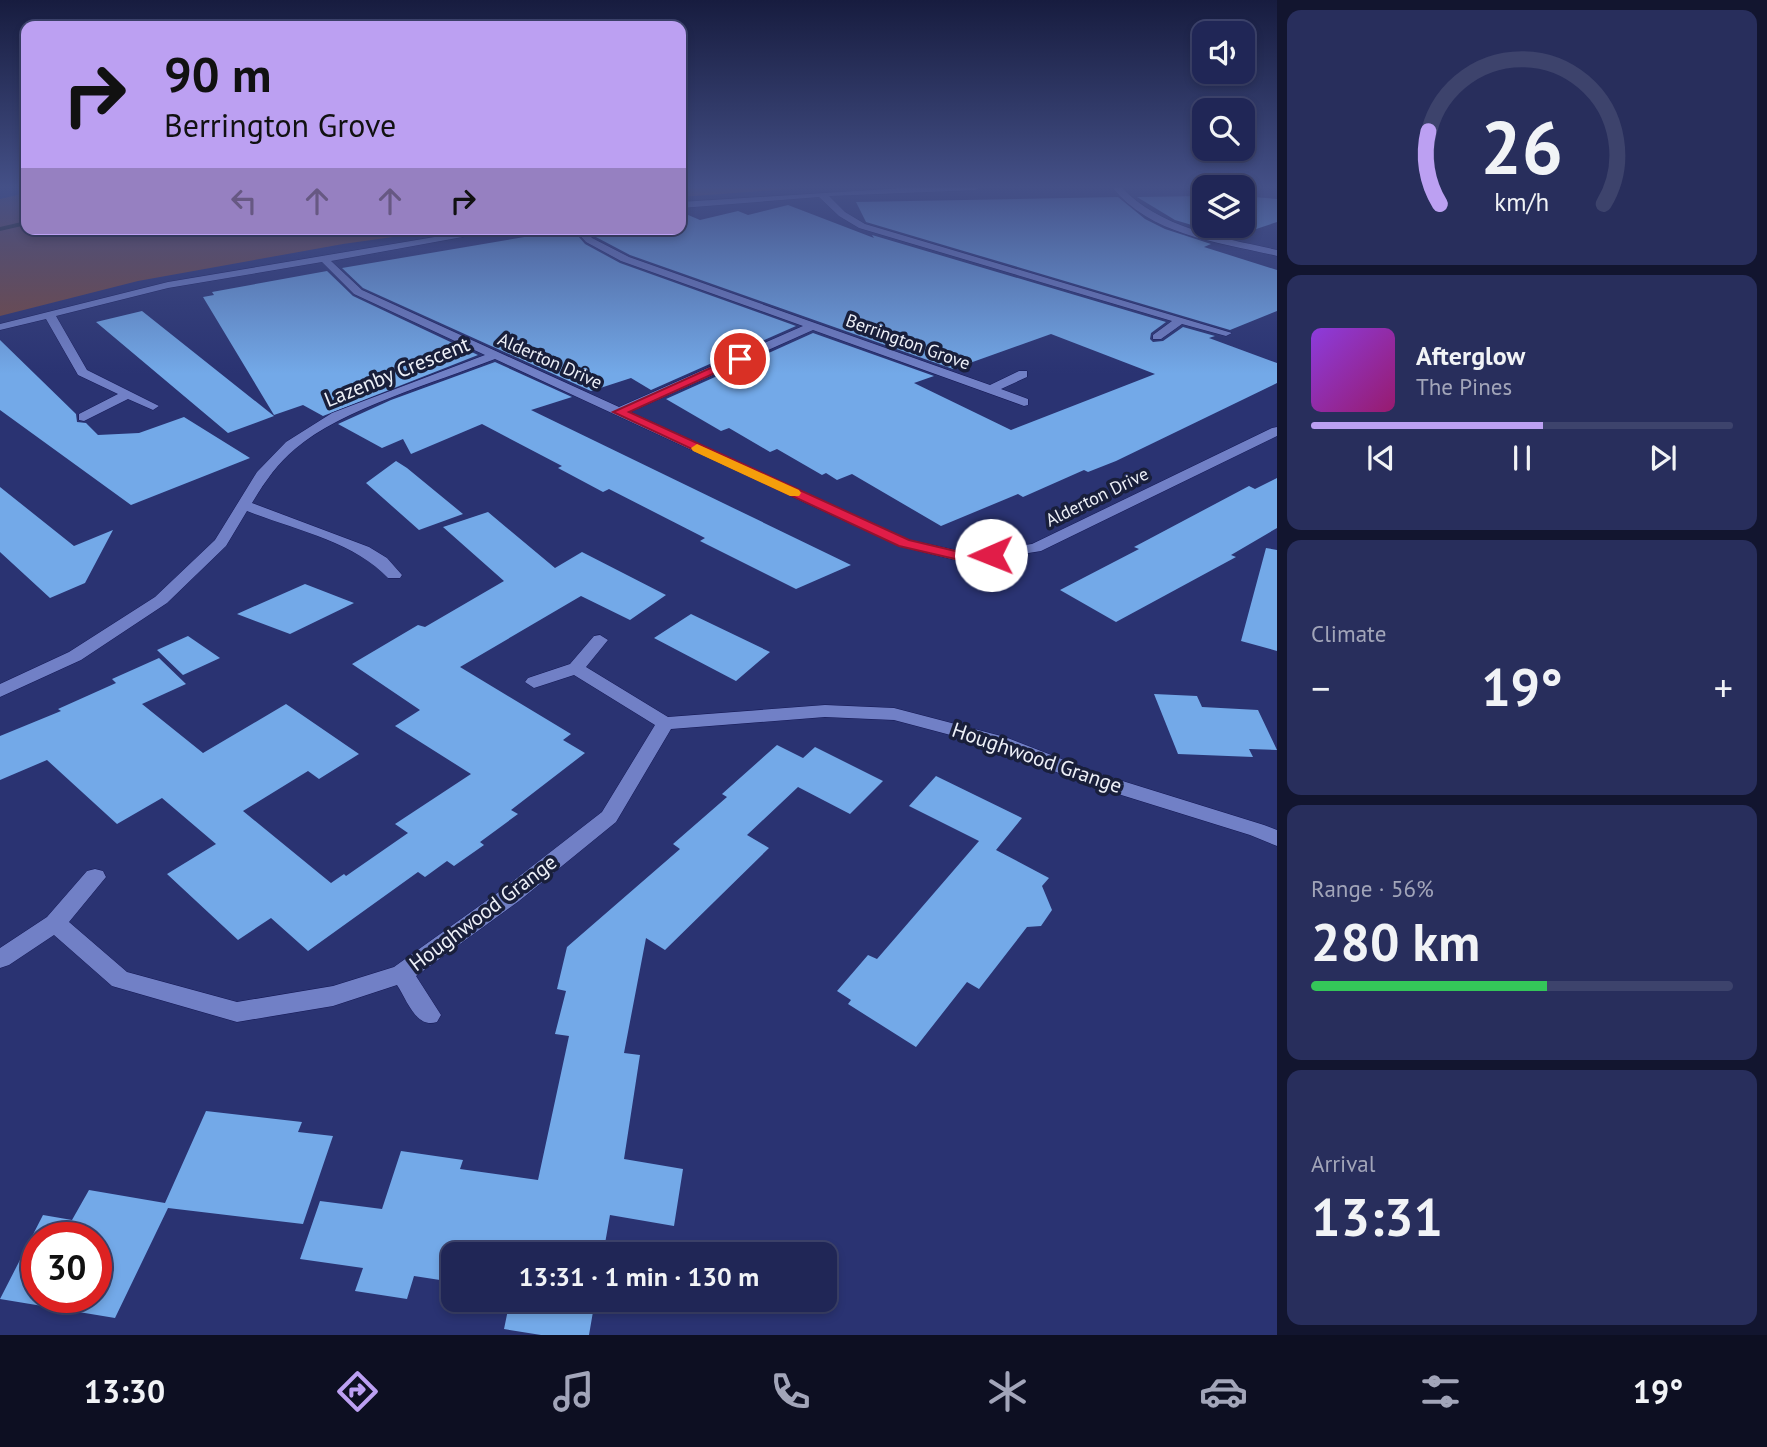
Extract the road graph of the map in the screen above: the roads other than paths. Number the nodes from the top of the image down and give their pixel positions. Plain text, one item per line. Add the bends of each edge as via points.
1 (371, 249) edge
2 (607, 249) edge
3 (940, 249) edge
4 (322, 257) junction
5 (50, 314) junction
6 (1178, 321) junction
7 (813, 326) junction
8 (0, 327) edge
9 (1226, 333) dead end
10 (1157, 337) dead end
11 (493, 356) junction
12 (1023, 374) dead end
13 (990, 390) junction
14 (126, 395) junction
15 (1024, 402) dead end
16 (153, 406) dead end
17 (619, 412) junction
18 (85, 417) dead end
19 (1277, 431) edge
20 (244, 505) junction
21 (394, 575) dead end
22 (600, 640) dead end
23 (576, 668) junction
24 (534, 682) dead end
25 (0, 691) edge
26 (665, 723) junction
27 (1277, 839) edge
28 (95, 877) dead end
29 (55, 923) junction
30 (1, 959) edge
31 (402, 974) junction
32 (429, 1015) dead end

1 - 4 street
2 - 7 street, Berrington Grove
3 - 6 street
4 - 5 street via 168,285
4 - 11 street, Alderton Drive via 358,292
5 - 8 street
5 - 14 street via 82,372
6 - 9 street
6 - 10 street
7 - 13 street, Berrington Grove
7 - 17 street, Berrington Grove
11 - 17 street, Alderton Drive
11 - 20 street, Lazenby Crescent via 337,416 291,445 262,475
12 - 13 street, Berrington Grove
13 - 15 street, Berrington Grove
14 - 16 street
14 - 18 street
17 - 19 street, Alderton Drive via 904,543 968,558 1036,548
20 - 21 street via 364,550
20 - 25 street, Lazenby Crescent via 221,543 161,600 75,656
22 - 23 street
23 - 24 street
23 - 26 street
26 - 27 street, Houghwood Grange via 825,710 894,714 998,741 1093,779
26 - 31 street, Houghwood Grange via 610,817
28 - 29 street
29 - 30 street
29 - 31 street, Houghwood Grange via 120,979 237,1012 333,996
31 - 32 street, Houghwood Grange

